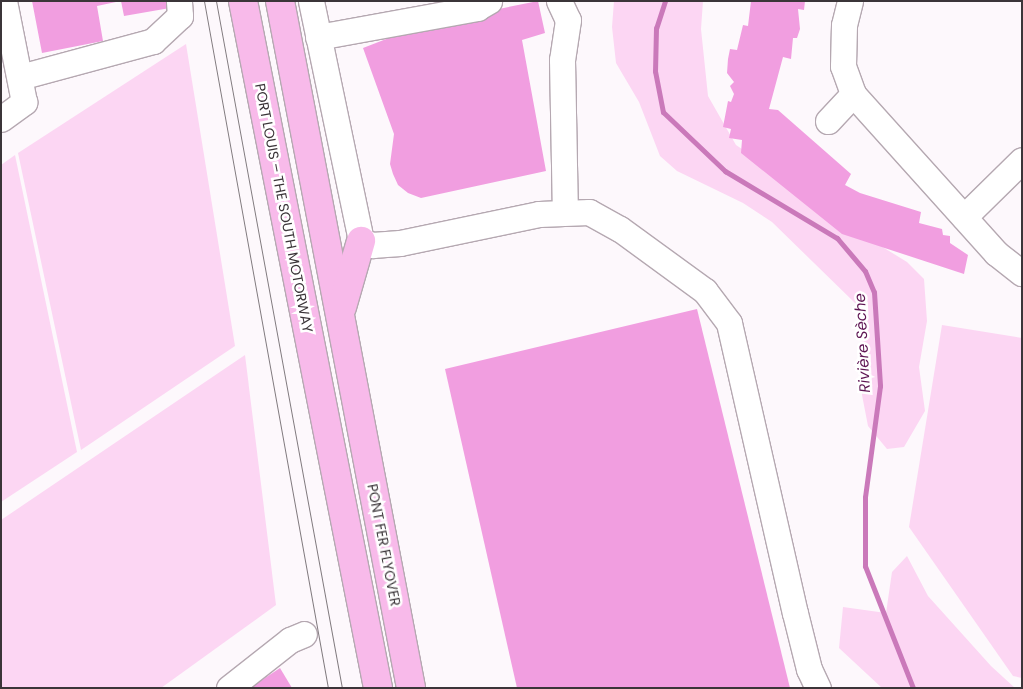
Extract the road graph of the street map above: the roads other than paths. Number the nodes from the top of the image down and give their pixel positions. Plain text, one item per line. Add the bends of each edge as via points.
1 (4, 1) edge
2 (179, 1) edge
3 (243, 1) edge
4 (280, 1) edge
5 (311, 1) edge
6 (489, 1) edge
7 (559, 1) edge
8 (850, 1) edge
9 (318, 36) junction
10 (20, 77) junction
11 (854, 94) junction
12 (1, 119) edge
13 (828, 121) dead end
14 (1022, 160) edge
15 (565, 212) junction
16 (964, 217) junction
17 (361, 241) junction
18 (1022, 273) edge
19 (341, 311) junction
20 (357, 402) junction
21 (324, 414) junction
22 (304, 634) dead end
23 (229, 688) edge
24 (365, 688) edge
25 (378, 688) edge
26 (411, 688) edge
27 (428, 688) edge
28 (818, 688) edge

1 - 10 street
2 - 10 street via 180,16 153,41
3 - 21 highway, PORT LOUIS – THE SOUTH MOTORWAY
4 - 19 highway
5 - 9 street
6 - 9 street via 477,8
7 - 15 street via 568,20 562,60
8 - 11 street via 844,25 843,66
9 - 17 street
10 - 12 street via 24,102
11 - 13 street
11 - 16 street
14 - 16 street
15 - 17 street via 400,243 372,245
15 - 28 street via 589,212 620,229 705,291 729,323 794,613 809,669
16 - 18 street via 996,253
17 - 19 highway
19 - 20 highway
20 - 26 highway, PONT FER FLYOVER
20 - 27 highway
21 - 24 highway
21 - 25 highway
22 - 23 street via 290,640

